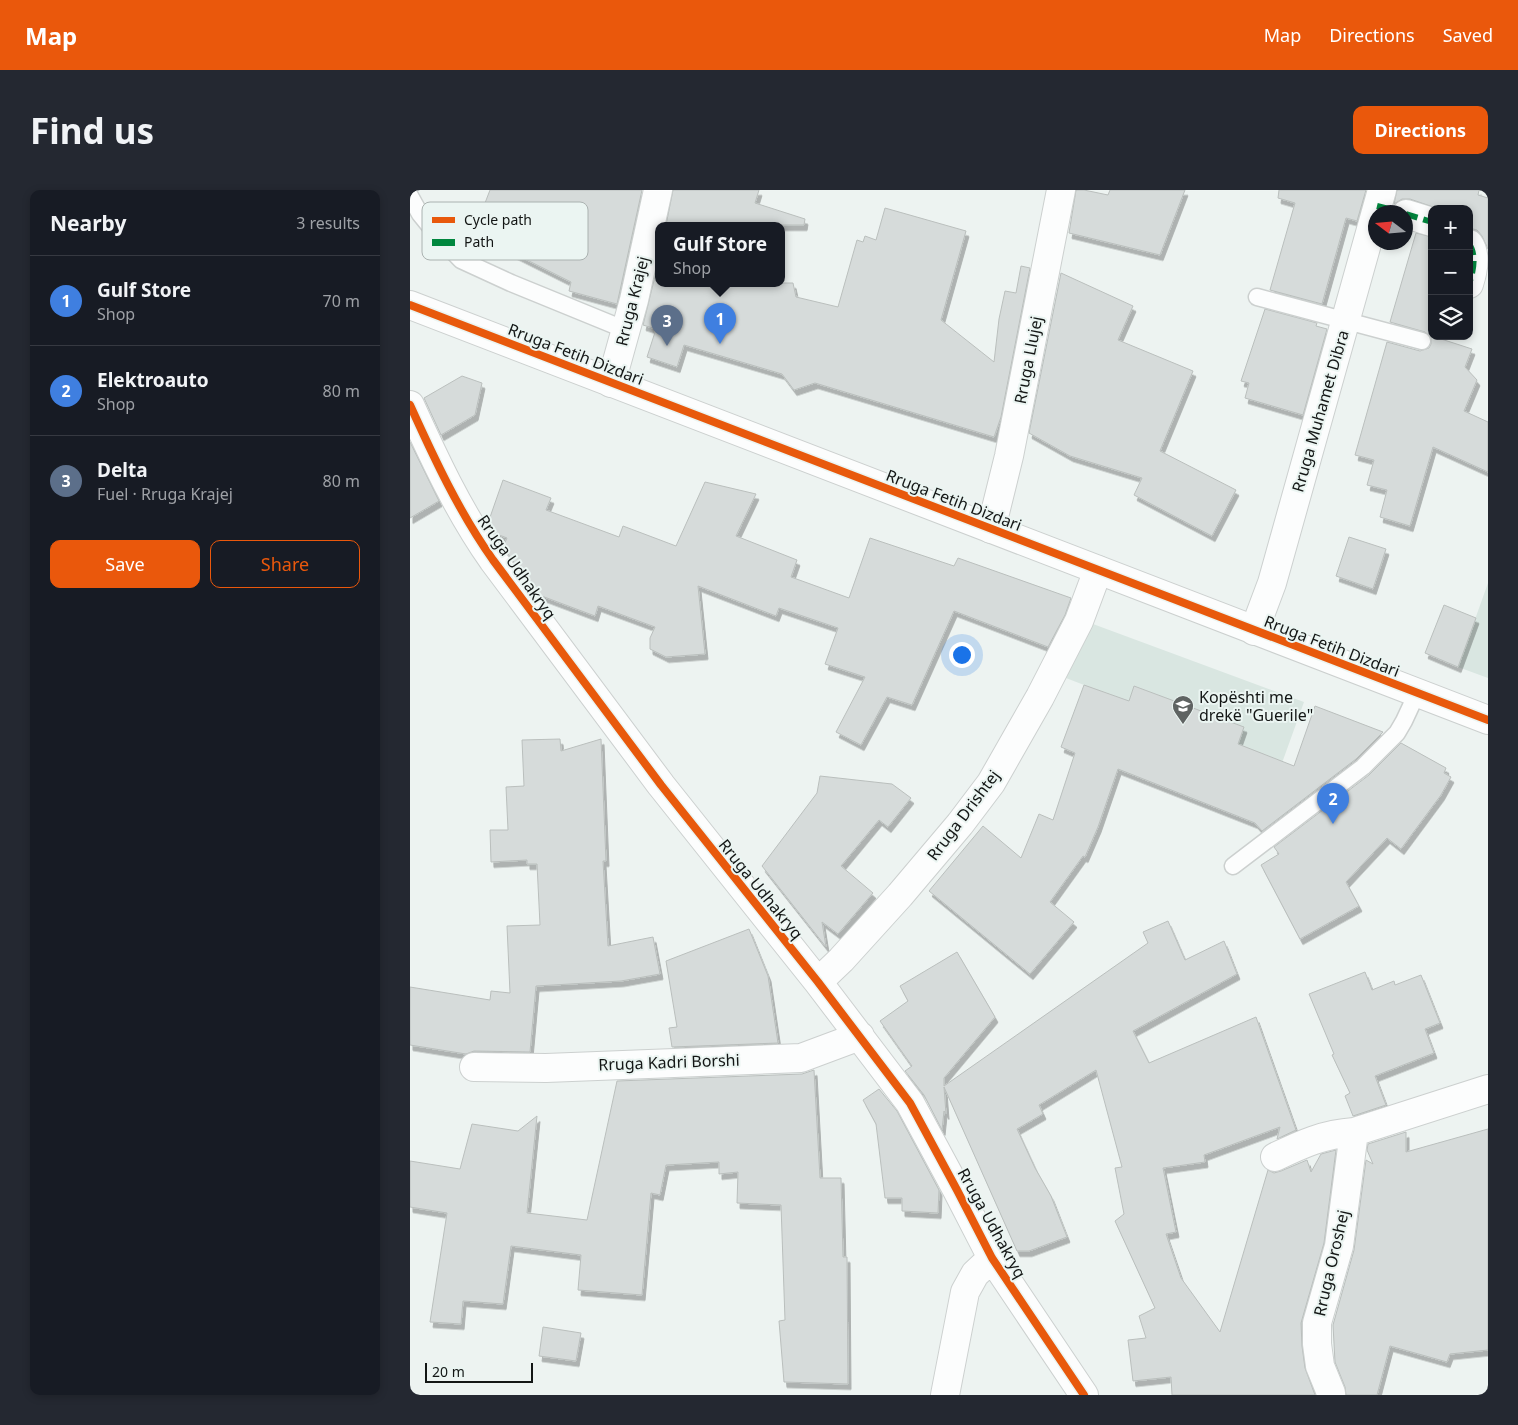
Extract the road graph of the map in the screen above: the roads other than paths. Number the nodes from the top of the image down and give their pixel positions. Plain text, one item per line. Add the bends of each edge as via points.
1 (658, 190) edge
2 (1061, 190) edge
3 (410, 196) edge
4 (1386, 203) edge
5 (422, 216) edge
6 (1413, 216) edge
7 (1428, 221) edge
8 (461, 260) edge
9 (1258, 297) dead end
10 (411, 309) edge
11 (1346, 322) junction
12 (626, 330) junction
13 (1422, 342) dead end
14 (611, 383) junction
15 (410, 405) edge
16 (991, 529) junction
17 (1098, 570) junction
18 (1254, 631) junction
19 (1417, 693) junction
20 (1488, 720) edge
21 (1233, 866) dead end
22 (818, 982) junction
23 (860, 1036) junction
24 (474, 1067) dead end
25 (1488, 1089) edge
26 (1354, 1132) junction
27 (1275, 1157) dead end
28 (992, 1258) junction
29 (1331, 1394) dead end
30 (946, 1395) edge
31 (1084, 1395) edge

1 - 12 street, Rruga Krajej
2 - 16 street, Rruga Llujej via 1009,456
3 - 5 lane
4 - 11 street, Rruga Muhamet Dibra
6 - 7 street
8 - 12 lane via 511,284
9 - 11 lane
10 - 14 street, Rruga Fetih Dizdari
11 - 13 lane
11 - 18 street, Rruga Muhamet Dibra via 1272,583
12 - 14 street, Rruga Krajej
14 - 16 street, Rruga Fetih Dizdari
15 - 22 street, Rruga Udhakryq via 473,532 661,785
16 - 17 street, Rruga Fetih Dizdari
17 - 18 street, Rruga Fetih Dizdari
17 - 22 street, Rruga Drishtej via 1079,621 991,783 900,895
18 - 19 street, Rruga Fetih Dizdari
19 - 20 street, Rruga Fetih Dizdari
19 - 21 lane via 1396,733 1363,766
22 - 23 street, Rruga Udhakryq
23 - 24 street, Rruga Kadri Borshi via 801,1058 546,1068
23 - 28 street, Rruga Udhakryq via 910,1103
25 - 26 street
26 - 27 street via 1312,1139
26 - 29 street, Rruga Oroshej via 1338,1246 1318,1323 1320,1366
28 - 30 street via 975,1274 965,1292
28 - 31 street, Rruga Udhakryq

